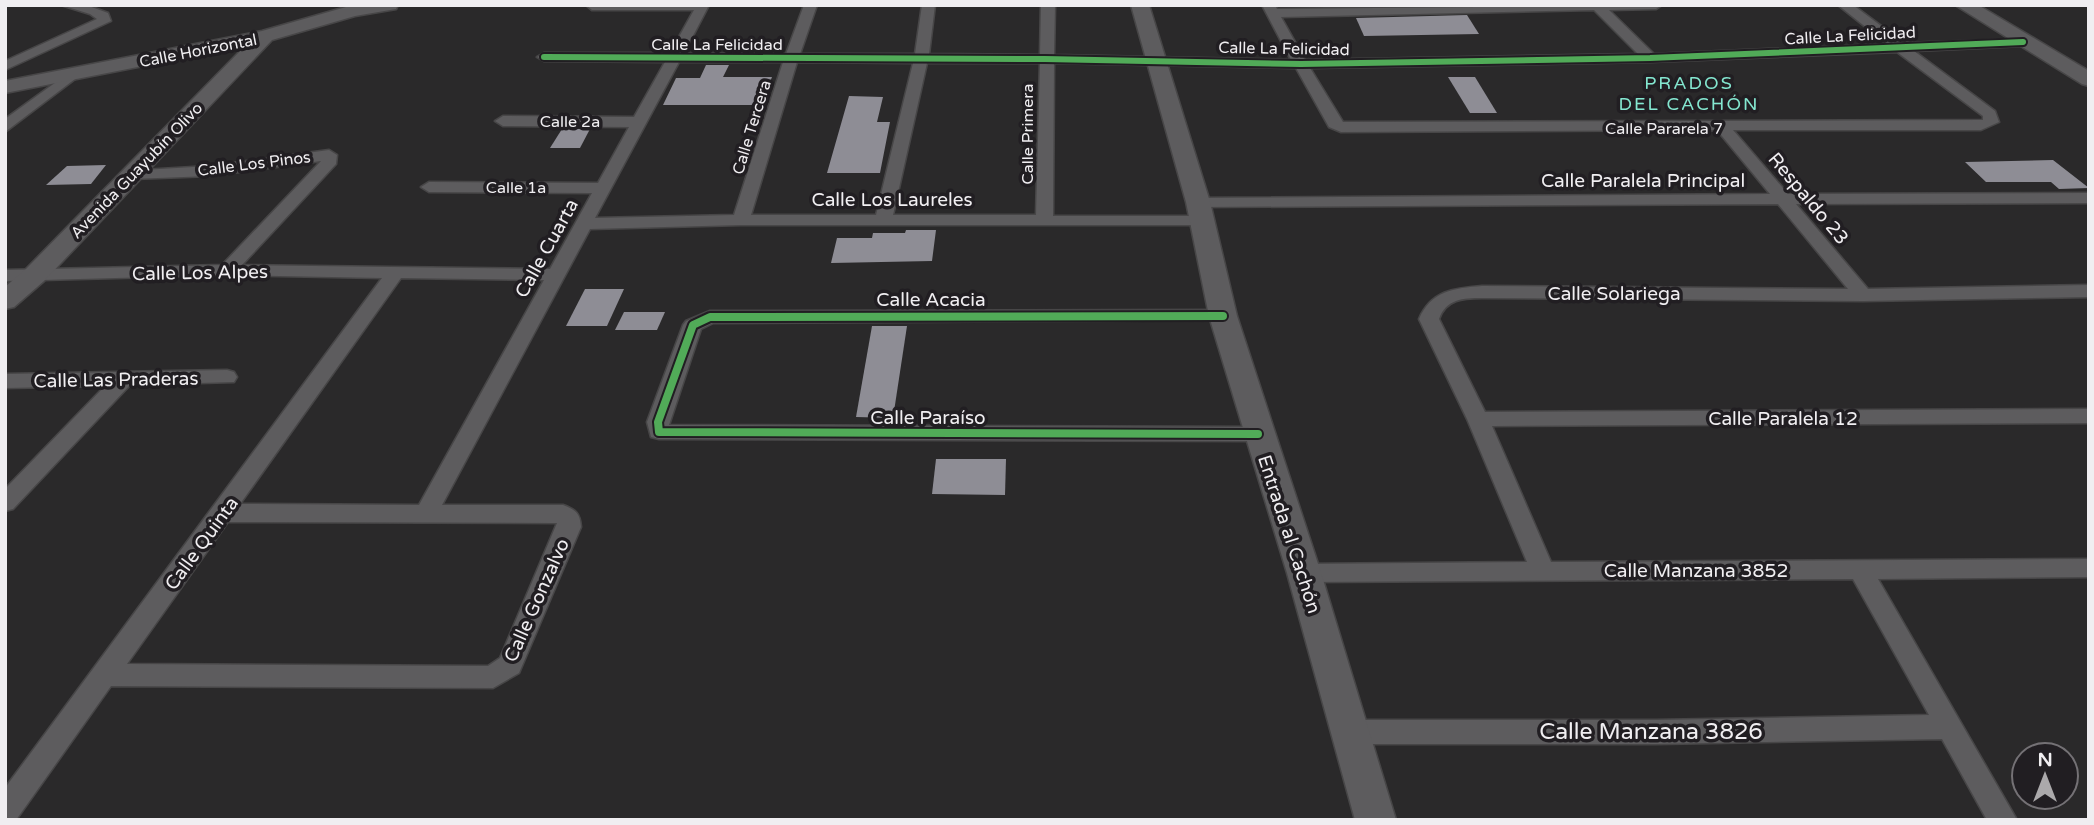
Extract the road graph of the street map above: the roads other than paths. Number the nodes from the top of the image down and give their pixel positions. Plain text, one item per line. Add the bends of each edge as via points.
1 (67, 5) edge
2 (389, 5) edge
3 (703, 5) edge
4 (811, 5) edge
5 (929, 5) edge
6 (1048, 5) edge
7 (1140, 5) edge
8 (1656, 5) edge
9 (1844, 5) edge
10 (1964, 5) edge
11 (592, 6) edge
12 (1596, 7) edge
13 (1271, 9) edge
14 (265, 36) junction
15 (2023, 42) junction
16 (1899, 47) junction
17 (544, 57) dead end
18 (672, 58) junction
19 (791, 58) junction
20 (921, 58) junction
21 (1650, 58) junction
22 (1045, 59) junction
23 (1157, 60) junction
24 (1301, 64) junction
25 (5, 66) edge
26 (71, 76) junction
27 (2089, 80) edge
28 (5, 87) edge
29 (503, 121) dead end
30 (638, 122) junction
31 (5, 127) edge
32 (1723, 128) junction
33 (132, 174) junction
34 (429, 187) dead end
35 (602, 188) junction
36 (2089, 198) edge
37 (1783, 200) junction
38 (1200, 212) junction
39 (741, 220) junction
40 (883, 220) junction
41 (1044, 220) junction
42 (583, 224) junction
43 (228, 270) junction
44 (395, 273) junction
45 (35, 275) junction
46 (554, 275) junction
47 (5, 276) edge
48 (2089, 291) edge
49 (1863, 295) junction
50 (5, 301) edge
51 (1223, 316) junction
52 (675, 375) joint
53 (227, 377) dead end
54 (125, 378) junction
55 (5, 381) edge
56 (2089, 416) edge
57 (1478, 419) junction
58 (1258, 434) junction
59 (5, 503) edge
60 (427, 512) junction
61 (223, 513) junction
62 (2089, 568) edge
63 (1860, 569) junction
64 (1543, 571) junction
65 (1304, 573) junction
66 (105, 675) junction
67 (1950, 726) junction
68 (1352, 732) junction
69 (5, 812) edge
70 (1376, 820) edge
71 (2003, 820) edge

1 - 25 street via 94,11 104,21
2 - 14 main road, Calle Horizontal
3 - 11 street
3 - 18 street, Calle Cuarta
4 - 19 street, Calle Tercera
5 - 20 street
6 - 22 street, Calle Primera
7 - 23 main road, Entrada al Cachón
8 - 12 street
9 - 16 street
10 - 15 main road
12 - 13 street
12 - 21 street
13 - 24 street
14 - 26 main road, Calle Horizontal
14 - 33 main road, Avenida Guayubín Olivo
15 - 16 street, Calle La Felicidad
15 - 27 main road
16 - 21 street, Calle La Felicidad
16 - 32 street, Calle Pararela 7 via 1990,114 1991,122
17 - 18 street, Calle La Felicidad
18 - 19 street, Calle La Felicidad
18 - 30 street, Calle Cuarta
19 - 20 street, Calle La Felicidad
19 - 39 street, Calle Tercera
20 - 22 street, Calle La Felicidad
20 - 40 street
21 - 24 street, Calle La Felicidad
22 - 23 street, Calle La Felicidad
22 - 41 street, Calle Primera
23 - 24 street, Calle La Felicidad
23 - 38 main road, Entrada al Cachón
24 - 32 street, Calle Pararela 7 via 1336,126
26 - 28 main road, Calle Horizontal
26 - 31 street
29 - 30 street, Calle 2a
30 - 35 street, Calle Cuarta
32 - 37 street, Respaldo 23
33 - 43 street, Calle Los Pinos via 233,169 329,155 330,161
33 - 45 main road, Avenida Guayubín Olivo
34 - 35 street, Calle 1a
35 - 42 street, Calle Cuarta
36 - 37 street, Calle Paralela Principal
37 - 38 street, Calle Paralela Principal
37 - 49 street, Respaldo 23
38 - 41 street, Calle Los Laureles
38 - 51 main road, Entrada al Cachón
39 - 40 street, Calle Los Laureles
39 - 42 street, Calle Los Laureles
40 - 41 street, Calle Los Laureles
42 - 46 street, Calle Cuarta
43 - 44 street, Calle Los Alpes
43 - 45 street, Calle Los Alpes
44 - 46 street, Calle Los Alpes
44 - 61 street, Calle Quinta
45 - 47 street, Calle Los Alpes
45 - 50 main road, Avenida Guayubín Olivo
46 - 60 street, Calle Cuarta
48 - 49 street, Calle Solariega
49 - 57 street, Calle Solariega via 1482,292 1442,298 1429,319
51 - 52 street, Calle Acacia via 709,317 693,325
51 - 58 main road, Entrada al Cachón
52 - 58 street, Calle Paraíso via 658,422 659,432 669,435
53 - 54 street, Calle Las Praderas
54 - 55 street, Calle Las Praderas
54 - 59 street
56 - 57 street, Calle Paralela 12
57 - 64 street, Calle Solariega
58 - 65 main road, Entrada al Cachón
60 - 61 street, Calle Gonzalvo
60 - 66 street, Calle Gonzalvo via 569,517 569,527 510,665 501,674
61 - 66 street, Calle Quinta
62 - 63 street, Calle Manzana 3852
63 - 64 street, Calle Manzana 3852
63 - 67 street
64 - 65 street, Calle Manzana 3852
65 - 68 main road, Entrada al Cachón
66 - 69 street, Calle Quinta
67 - 68 street, Calle Manzana 3826
67 - 71 street
68 - 70 main road, Entrada al Cachón

